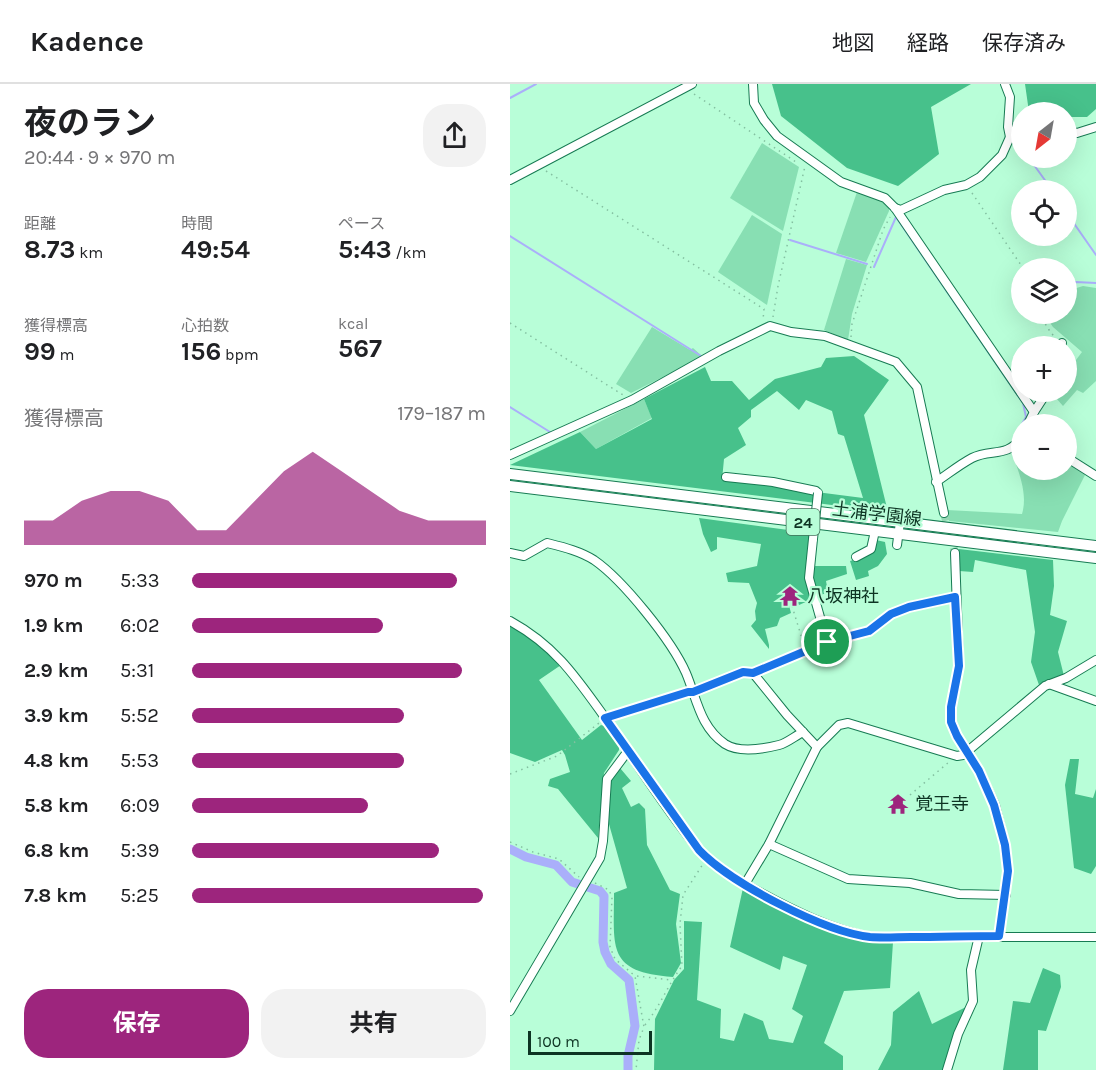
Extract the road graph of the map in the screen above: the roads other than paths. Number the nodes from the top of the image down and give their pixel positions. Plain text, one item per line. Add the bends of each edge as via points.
1 (753, 84) edge
2 (1005, 84) edge
3 (688, 86) edge
4 (1096, 127) edge
5 (1077, 133) edge
6 (1010, 137) joint
7 (510, 180) edge
8 (895, 208) junction
9 (1040, 402) edge
10 (1034, 412) joint
11 (1011, 449) edge
12 (510, 455) edge
13 (1077, 464) edge
14 (510, 474) edge
15 (1096, 476) edge
16 (726, 477) dead end
17 (936, 482) junction
18 (510, 486) edge
19 (944, 513) tunnel mouth
20 (900, 522) junction
21 (875, 531) junction
22 (898, 539) junction
23 (1095, 544) edge
24 (510, 553) edge
25 (955, 553) tunnel mouth
26 (856, 558) dead end
27 (1096, 558) edge
28 (955, 597) junction
29 (510, 621) edge
30 (827, 642) junction
31 (1096, 660) edge
32 (753, 673) junction
33 (1049, 684) junction
34 (693, 692) junction
35 (1096, 701) edge
36 (605, 718) junction
37 (803, 732) junction
38 (817, 747) junction
39 (628, 751) junction
40 (966, 752) junction
41 (770, 844) junction
42 (745, 884) junction
43 (1006, 895) junction
44 (979, 936) junction
45 (999, 936) junction
46 (1096, 937) edge
47 (510, 1011) edge
48 (947, 1070) edge

1 - 8 street via 754,103 777,136 841,182 885,198
2 - 6 street via 1010,97
3 - 7 street
4 - 5 street
6 - 8 street via 1002,155 981,177 901,210
8 - 10 street
9 - 10 street
11 - 17 street via 974,457
12 - 17 street via 632,400 771,326 825,336 896,362 917,387
13 - 15 street
14 - 20 main road, 土浦学園線 / 24
16 - 30 street, bridge via 773,482 818,493 809,578
17 - 19 street
18 - 21 main road, 土浦学園線 / 24
20 - 22 street
20 - 23 main road, 土浦学園線 / 24
21 - 22 main road, 土浦学園線 / 24
21 - 26 street via 871,549
22 - 27 main road, 土浦学園線 / 24
24 - 34 street via 524,556 547,543 593,560 632,596 661,633
25 - 28 street
28 - 30 street via 909,607 891,614 869,631
28 - 40 street via 959,666 951,722
29 - 36 street via 556,654
30 - 32 street
31 - 33 street
32 - 34 street via 743,672
32 - 37 street
33 - 35 street
33 - 40 street
34 - 36 street
34 - 37 street via 702,719 725,743 739,749 780,745
36 - 39 street
37 - 38 street
38 - 40 street via 839,724 848,723 957,756
38 - 41 street
39 - 42 street via 691,841 707,859
39 - 47 street via 607,779 600,858
40 - 43 street via 984,782 1000,824 1007,858
41 - 42 street
41 - 43 street via 848,879 910,883 959,894
42 - 44 street via 803,915 869,937
43 - 45 street
44 - 45 street
44 - 48 street via 971,970 973,1001
45 - 46 street

